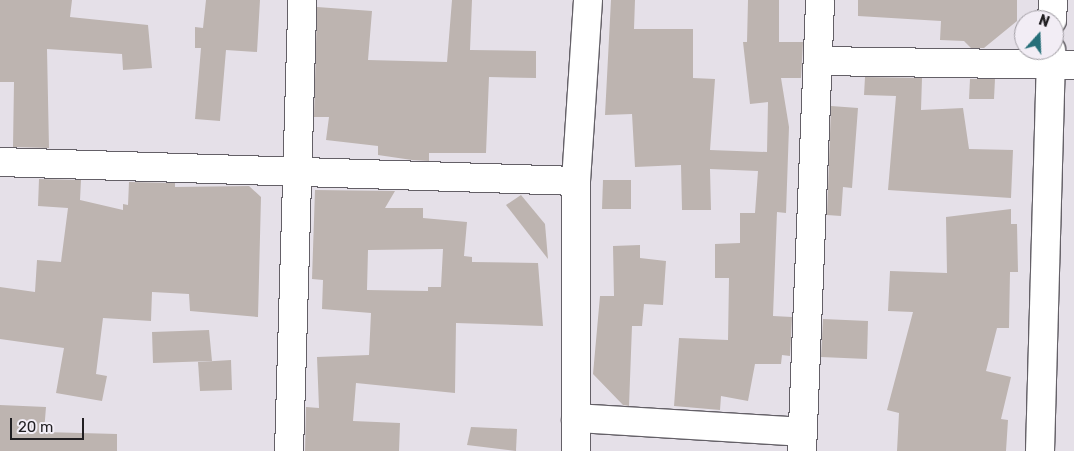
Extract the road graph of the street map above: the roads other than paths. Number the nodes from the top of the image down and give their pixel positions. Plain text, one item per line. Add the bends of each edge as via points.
1 (302, 0) edge
2 (588, 0) edge
3 (820, 0) edge
4 (819, 60) junction
5 (1014, 60) edge
6 (1059, 60) edge
7 (0, 162) edge
8 (294, 172) junction
9 (576, 181) junction
10 (576, 418) junction
11 (802, 442) edge
12 (289, 451) edge
13 (576, 451) edge
14 (1040, 451) edge

1 - 8 street
2 - 9 street
3 - 4 street
4 - 5 street
4 - 11 street
6 - 14 street
7 - 8 street
8 - 9 street
8 - 12 street
9 - 10 street
10 - 11 street
10 - 13 street

